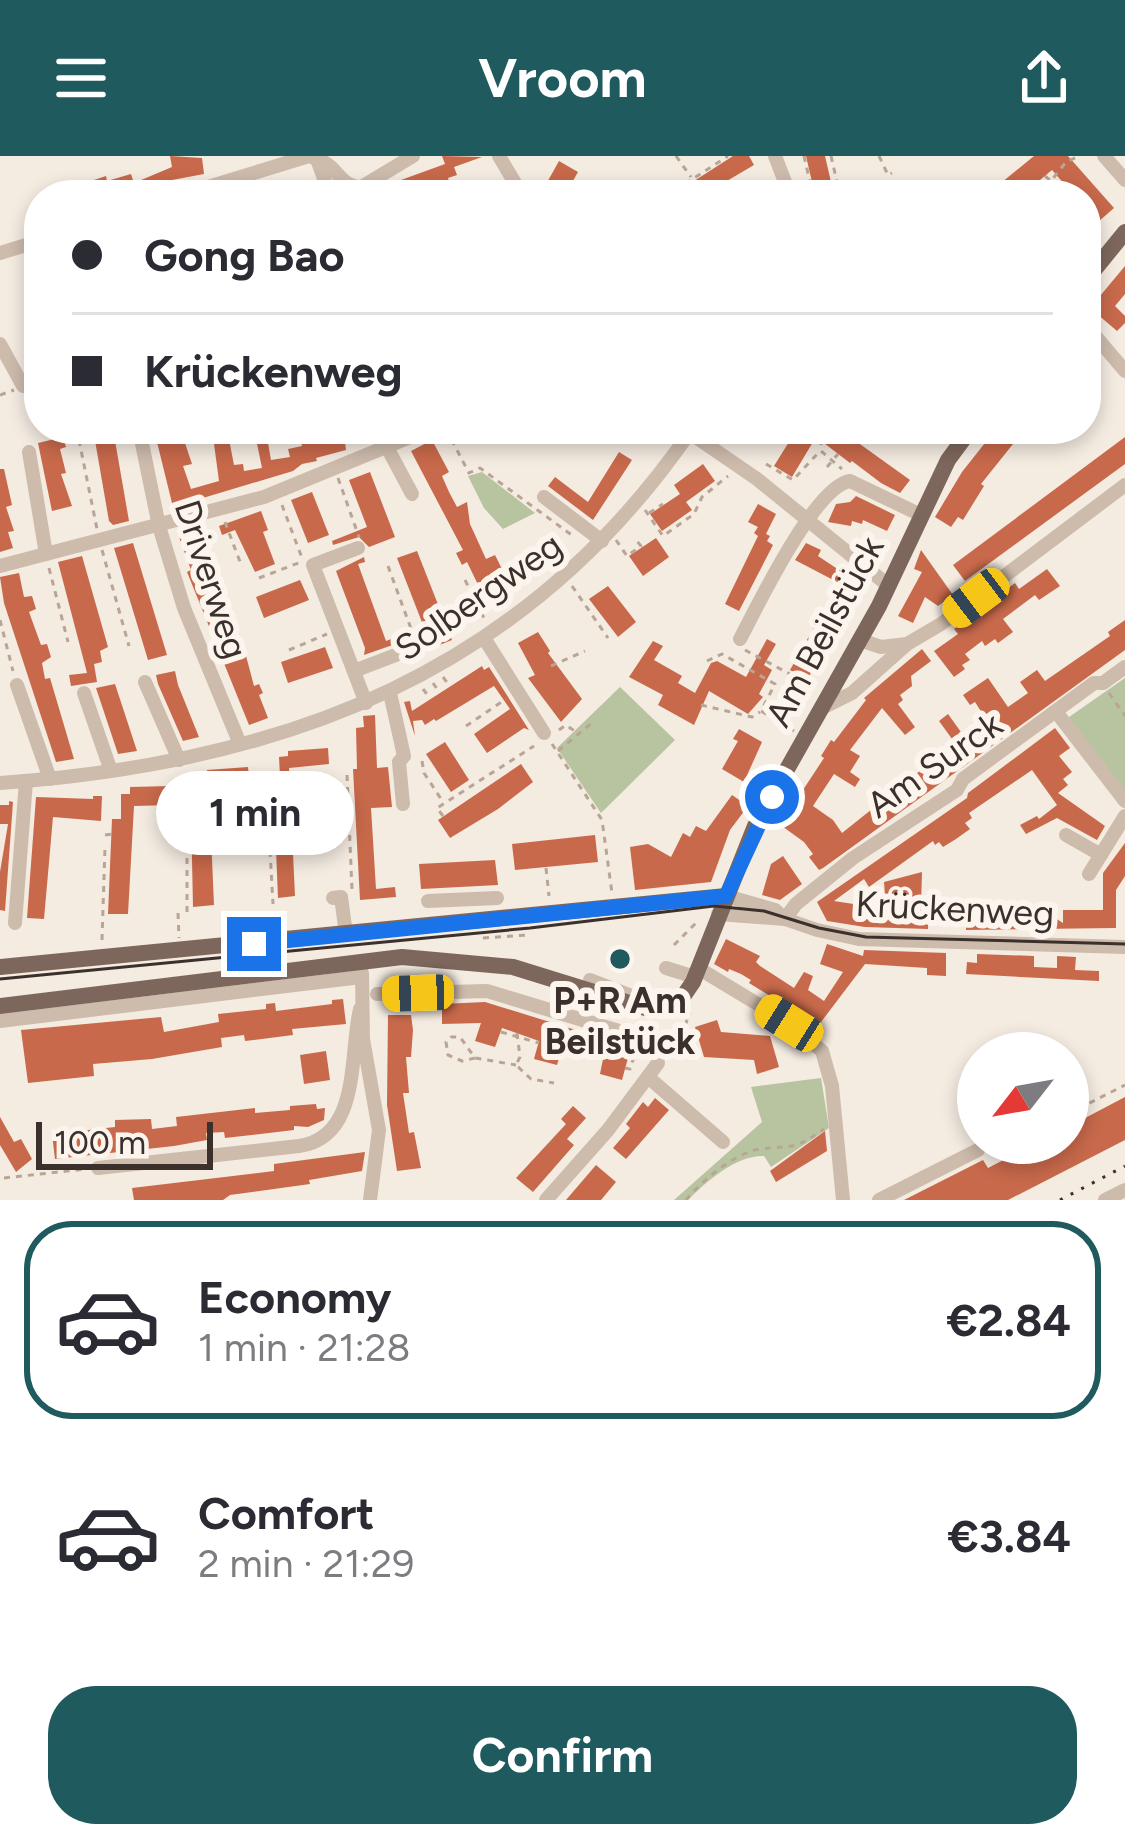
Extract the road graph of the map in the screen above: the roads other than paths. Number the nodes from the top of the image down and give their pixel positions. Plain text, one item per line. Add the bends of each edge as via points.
1 (413, 156) edge
2 (1105, 156) edge
3 (317, 159) junction
4 (231, 180) edge
5 (325, 180) edge
6 (341, 180) edge
7 (373, 180) edge
8 (1125, 180) edge
9 (1125, 232) edge
10 (1101, 262) edge
11 (1101, 343) edge
12 (0, 344) edge
13 (1125, 371) edge
14 (23, 386) dead end
15 (143, 444) edge
16 (398, 444) edge
17 (682, 444) edge
18 (708, 444) edge
19 (960, 444) edge
20 (388, 449) junction
21 (29, 452) dead end
22 (1125, 485) edge
23 (412, 494) dead end
24 (544, 497) dead end
25 (921, 515) junction
26 (808, 519) junction
27 (159, 526) junction
28 (609, 540) junction
29 (359, 544) road end
30 (46, 554) junction
31 (0, 566) edge
32 (889, 586) junction
33 (485, 631) junction
34 (860, 640) junction
35 (738, 642) road end
36 (907, 644) junction
37 (406, 651) dead end
38 (1125, 667) edge
39 (354, 671) junction
40 (145, 682) dead end
41 (16, 685) road end
42 (390, 692) junction
43 (84, 693) dead end
44 (366, 703) junction
45 (822, 708) junction
46 (1057, 713) junction
47 (544, 733) dead end
48 (240, 743) junction
49 (179, 760) junction
50 (111, 771) junction
51 (50, 778) junction
52 (26, 781) junction
53 (0, 783) edge
54 (1125, 801) edge
55 (404, 804) dead end
56 (1125, 816) edge
57 (1066, 835) dead end
58 (1101, 855) junction
59 (1089, 874) dead end
60 (337, 898) road end
61 (496, 898) dead end
62 (452, 900) junction
63 (428, 902) dead end
64 (710, 914) junction
65 (779, 919) junction
66 (15, 923) dead end
67 (454, 923) junction
68 (346, 934) junction
69 (1125, 946) edge
70 (0, 967) edge
71 (513, 967) junction
72 (363, 968) junction
73 (666, 968) dead end
74 (697, 973) junction
75 (377, 994) dead end
76 (515, 999) junction
77 (0, 1006) edge
78 (360, 1009) junction
79 (0, 1021) edge
80 (640, 1038) road end
81 (664, 1059) road end
82 (648, 1077) junction
83 (723, 1142) dead end
84 (957, 1161) edge
85 (98, 1168) road end
86 (1125, 1190) edge
87 (370, 1200) edge
88 (546, 1200) edge
89 (843, 1200) edge
90 (879, 1200) edge
91 (1105, 1200) edge

1 - 7 street
2 - 8 street
3 - 4 street
3 - 5 street
3 - 6 street
9 - 10 main road
11 - 13 street
12 - 14 street
15 - 27 street, Driverweg
16 - 20 street
17 - 28 street, Solbergweg
18 - 26 street
19 - 25 main road, Am Beilstück
20 - 23 street
20 - 27 street via 277,493
21 - 30 street
22 - 36 street
24 - 28 street
25 - 26 street, Am Beilstück via 850,481 838,483
25 - 32 main road, Am Beilstück
26 - 32 street
26 - 35 street
27 - 30 street
27 - 48 street, Driverweg
28 - 33 street, Solbergweg
29 - 39 street via 308,563
30 - 31 street
32 - 34 main road, Am Beilstück
33 - 42 street, Solbergweg
33 - 47 street
34 - 36 street
34 - 45 main road, Am Beilstück
36 - 45 street
37 - 39 street
38 - 46 street, Am Surck
39 - 44 street
40 - 49 street
41 - 51 street
42 - 44 street, Solbergweg
42 - 55 street
43 - 50 street
44 - 48 street, Solbergweg
45 - 64 main road, Am Beilstück
46 - 54 street
46 - 65 street, Am Surck
48 - 49 street, Solbergweg
49 - 50 street, Solbergweg
50 - 51 street, Solbergweg
51 - 52 street, Solbergweg
52 - 53 street, Solbergweg
52 - 66 street
56 - 58 street
57 - 58 street
58 - 59 street
60 - 68 street
61 - 62 street
62 - 63 street
62 - 67 street
64 - 65 street, Krückenweg via 775,910
64 - 67 main road, Krückenweg
64 - 74 main road
65 - 69 street, Krückenweg via 859,939
67 - 68 main road, Krückenweg
68 - 70 main road, Krückenweg
71 - 72 main road via 438,957
71 - 74 main road via 589,978 659,1015 683,1000
71 - 76 street
72 - 77 main road
72 - 78 street
72 - 79 street
73 - 74 street
74 - 89 street via 789,1023 822,1051
75 - 76 street via 487,991
76 - 80 street
78 - 85 street via 345,1109 323,1140
78 - 87 street via 379,1130
81 - 82 street
82 - 83 street
82 - 88 street
84 - 90 street
86 - 91 street

